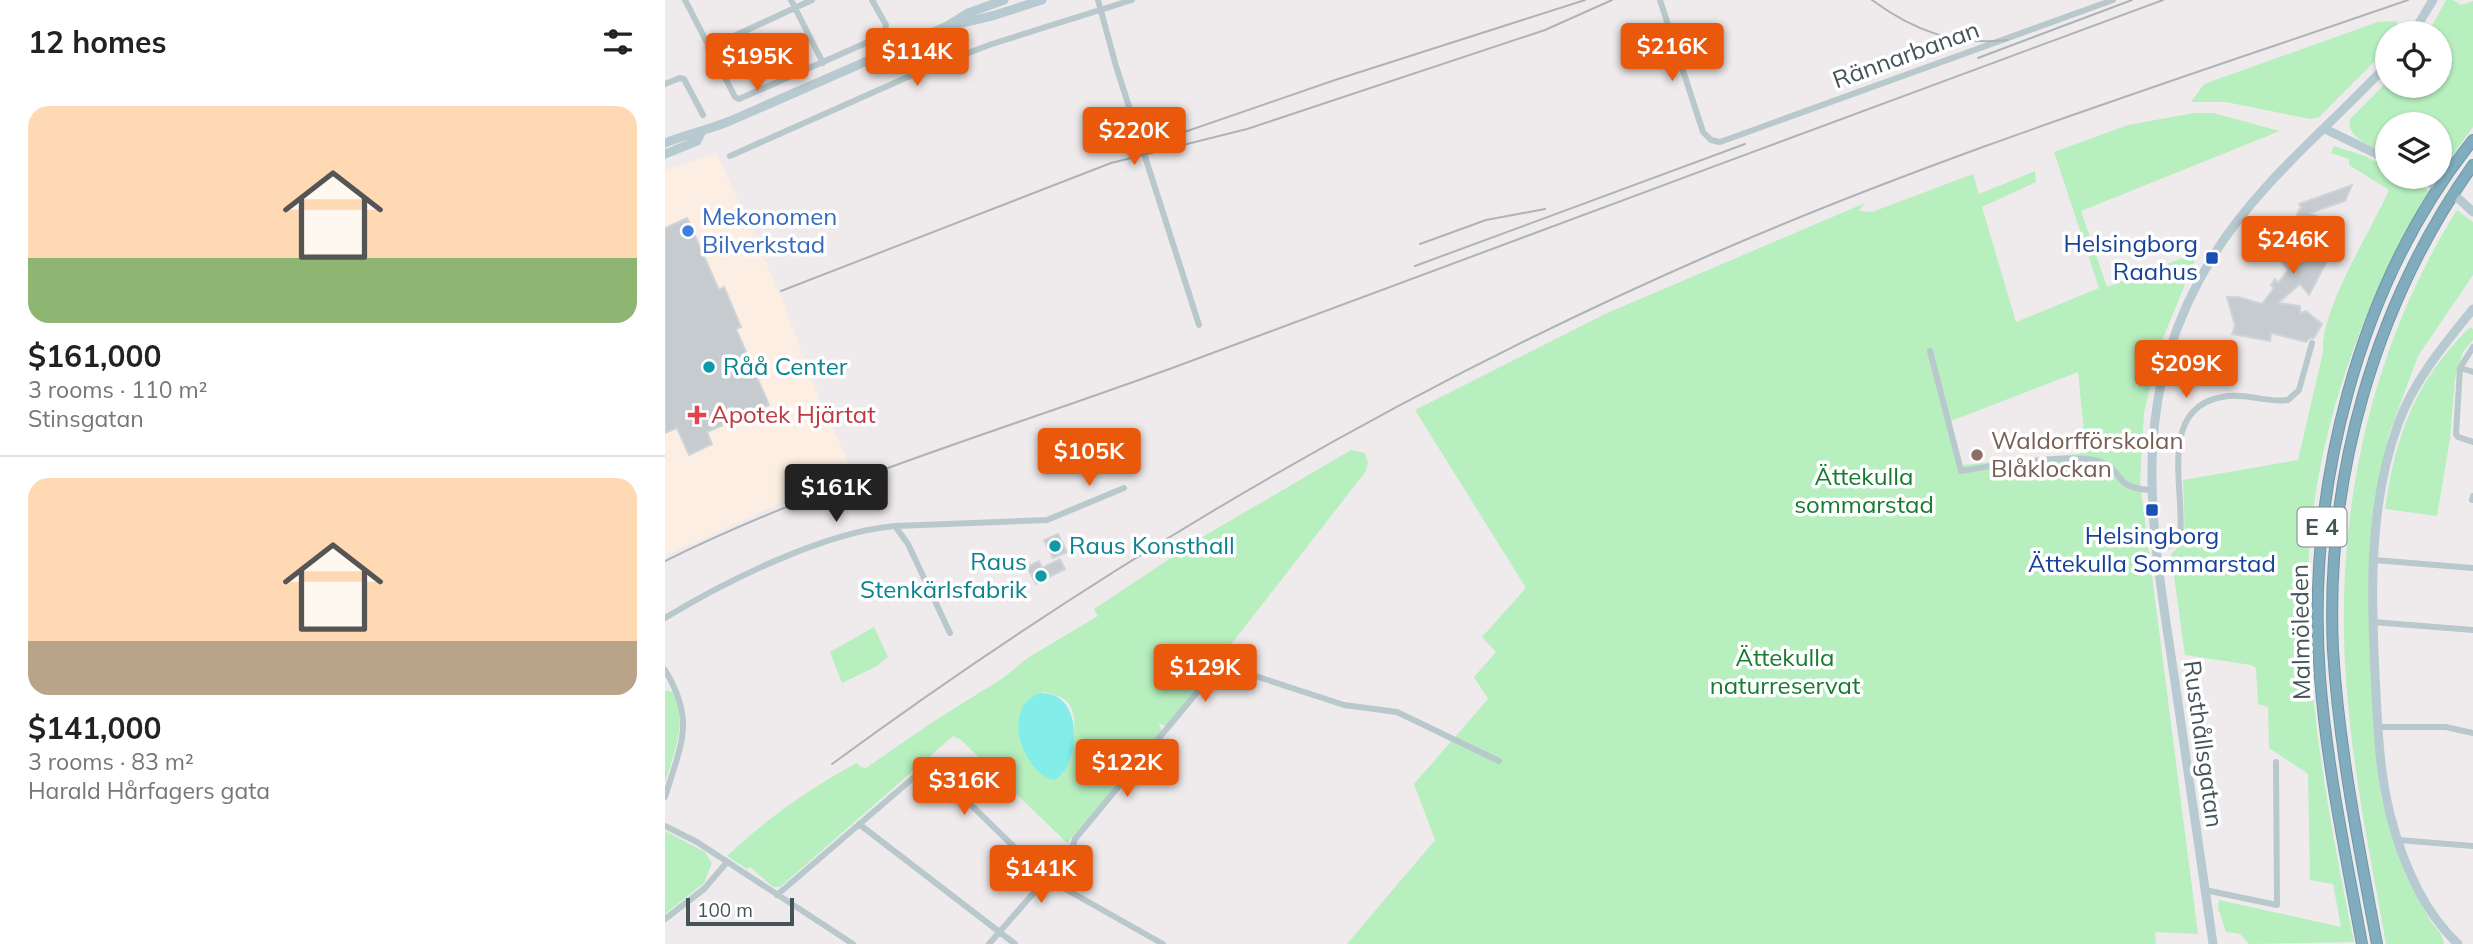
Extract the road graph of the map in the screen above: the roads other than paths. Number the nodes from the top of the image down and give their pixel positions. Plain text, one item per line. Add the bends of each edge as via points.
1 (685, 0) edge
2 (792, 0) edge
3 (812, 0) edge
4 (873, 0) edge
5 (1005, 0) edge
6 (1042, 0) edge
7 (1098, 0) edge
8 (1132, 0) edge
9 (1660, 0) edge
10 (2113, 0) edge
11 (2433, 0) edge
12 (795, 8) junction
13 (1101, 10) junction
14 (2420, 21) edge
15 (947, 26) junction
16 (708, 48) junction
17 (823, 63) junction
18 (2375, 77) edge
19 (665, 84) edge
20 (703, 115) dead end
21 (2325, 129) junction
22 (701, 133) junction
23 (2473, 140) edge
24 (665, 143) edge
25 (2375, 153) edge
26 (665, 154) edge
27 (730, 156) dead end
28 (2473, 165) edge
29 (2459, 199) dead end
30 (2473, 212) edge
31 (2472, 312) edge
32 (1199, 325) dead end
33 (2312, 343) dead end
34 (2473, 347) edge
35 (1930, 351) dead end
36 (2460, 368) junction
37 (2473, 372) edge
38 (2473, 442) edge
39 (1124, 488) dead end
40 (2150, 490) junction
41 (895, 526) junction
42 (2156, 549) junction
43 (2374, 560) junction
44 (2473, 568) edge
45 (665, 618) edge
46 (2373, 622) junction
47 (2473, 630) edge
48 (950, 633) dead end
49 (665, 670) edge
50 (2378, 727) junction
51 (2473, 733) edge
52 (1499, 761) dead end
53 (2276, 762) dead end
54 (665, 797) edge
55 (859, 824) junction
56 (665, 826) edge
57 (2398, 840) junction
58 (2473, 846) edge
59 (727, 862) junction
60 (1047, 878) junction
61 (2205, 890) junction
62 (777, 895) junction
63 (665, 919) edge
64 (999, 933) junction
65 (853, 944) edge
66 (989, 944) edge
67 (1015, 944) edge
68 (1163, 944) edge
69 (2213, 944) edge
70 (2362, 944) edge
71 (2377, 944) edge
72 (2458, 944) edge

1 - 16 street
2 - 12 street
3 - 12 street
4 - 17 street via 887,29 884,34
5 - 15 main road
6 - 15 main road
7 - 13 street
8 - 13 street
9 - 10 street, Rännarbanan via 1703,132 1713,141 1729,141
11 - 14 main road
12 - 16 street
12 - 17 street
13 - 27 street via 928,68
13 - 32 street
15 - 22 main road
16 - 17 street via 739,99
18 - 21 main road, Rusthållsgatan
19 - 20 street via 684,79
21 - 25 main road
21 - 40 main road, Rusthållsgatan via 2237,221 2188,303 2169,352 2159,396
22 - 24 main road
22 - 26 main road via 697,141
23 - 70 highway, Malmöleden / E 4 via 2423,216 2380,303 2349,391 2328,483 2319,571 2320,676
28 - 71 highway, Malmöleden / E 4 via 2436,222 2392,311 2358,411 2338,519 2335,677 2352,808
29 - 30 main road
31 - 43 main road via 2418,382 2401,416 2386,466
33 - 42 street via 2299,390 2288,400 2227,397 2205,403 2189,418 2179,441 2180,539
34 - 36 street
35 - 40 street via 1961,471 2031,461 2091,460 2105,464 2130,488
36 - 37 street
36 - 38 street via 2456,434
39 - 41 street via 1047,520
40 - 42 main road, Rusthållsgatan
41 - 45 street via 856,531 817,545 726,584
41 - 48 street
42 - 61 main road, Rusthållsgatan
43 - 44 street
43 - 46 main road
46 - 47 street
46 - 50 main road
49 - 54 street via 682,703 684,722
50 - 51 street via 2446,727
50 - 57 main road via 2385,792
52 - 60 street via 1397,712 1344,705 1227,670 1204,684
53 - 61 street via 2277,905
55 - 60 street via 927,766
55 - 62 street
55 - 64 street
56 - 59 street
57 - 58 street
57 - 72 main road via 2431,912
59 - 62 street
59 - 63 street via 704,889
60 - 64 street
60 - 68 street
61 - 69 main road, Rusthållsgatan
62 - 65 street
64 - 66 street
64 - 67 street

